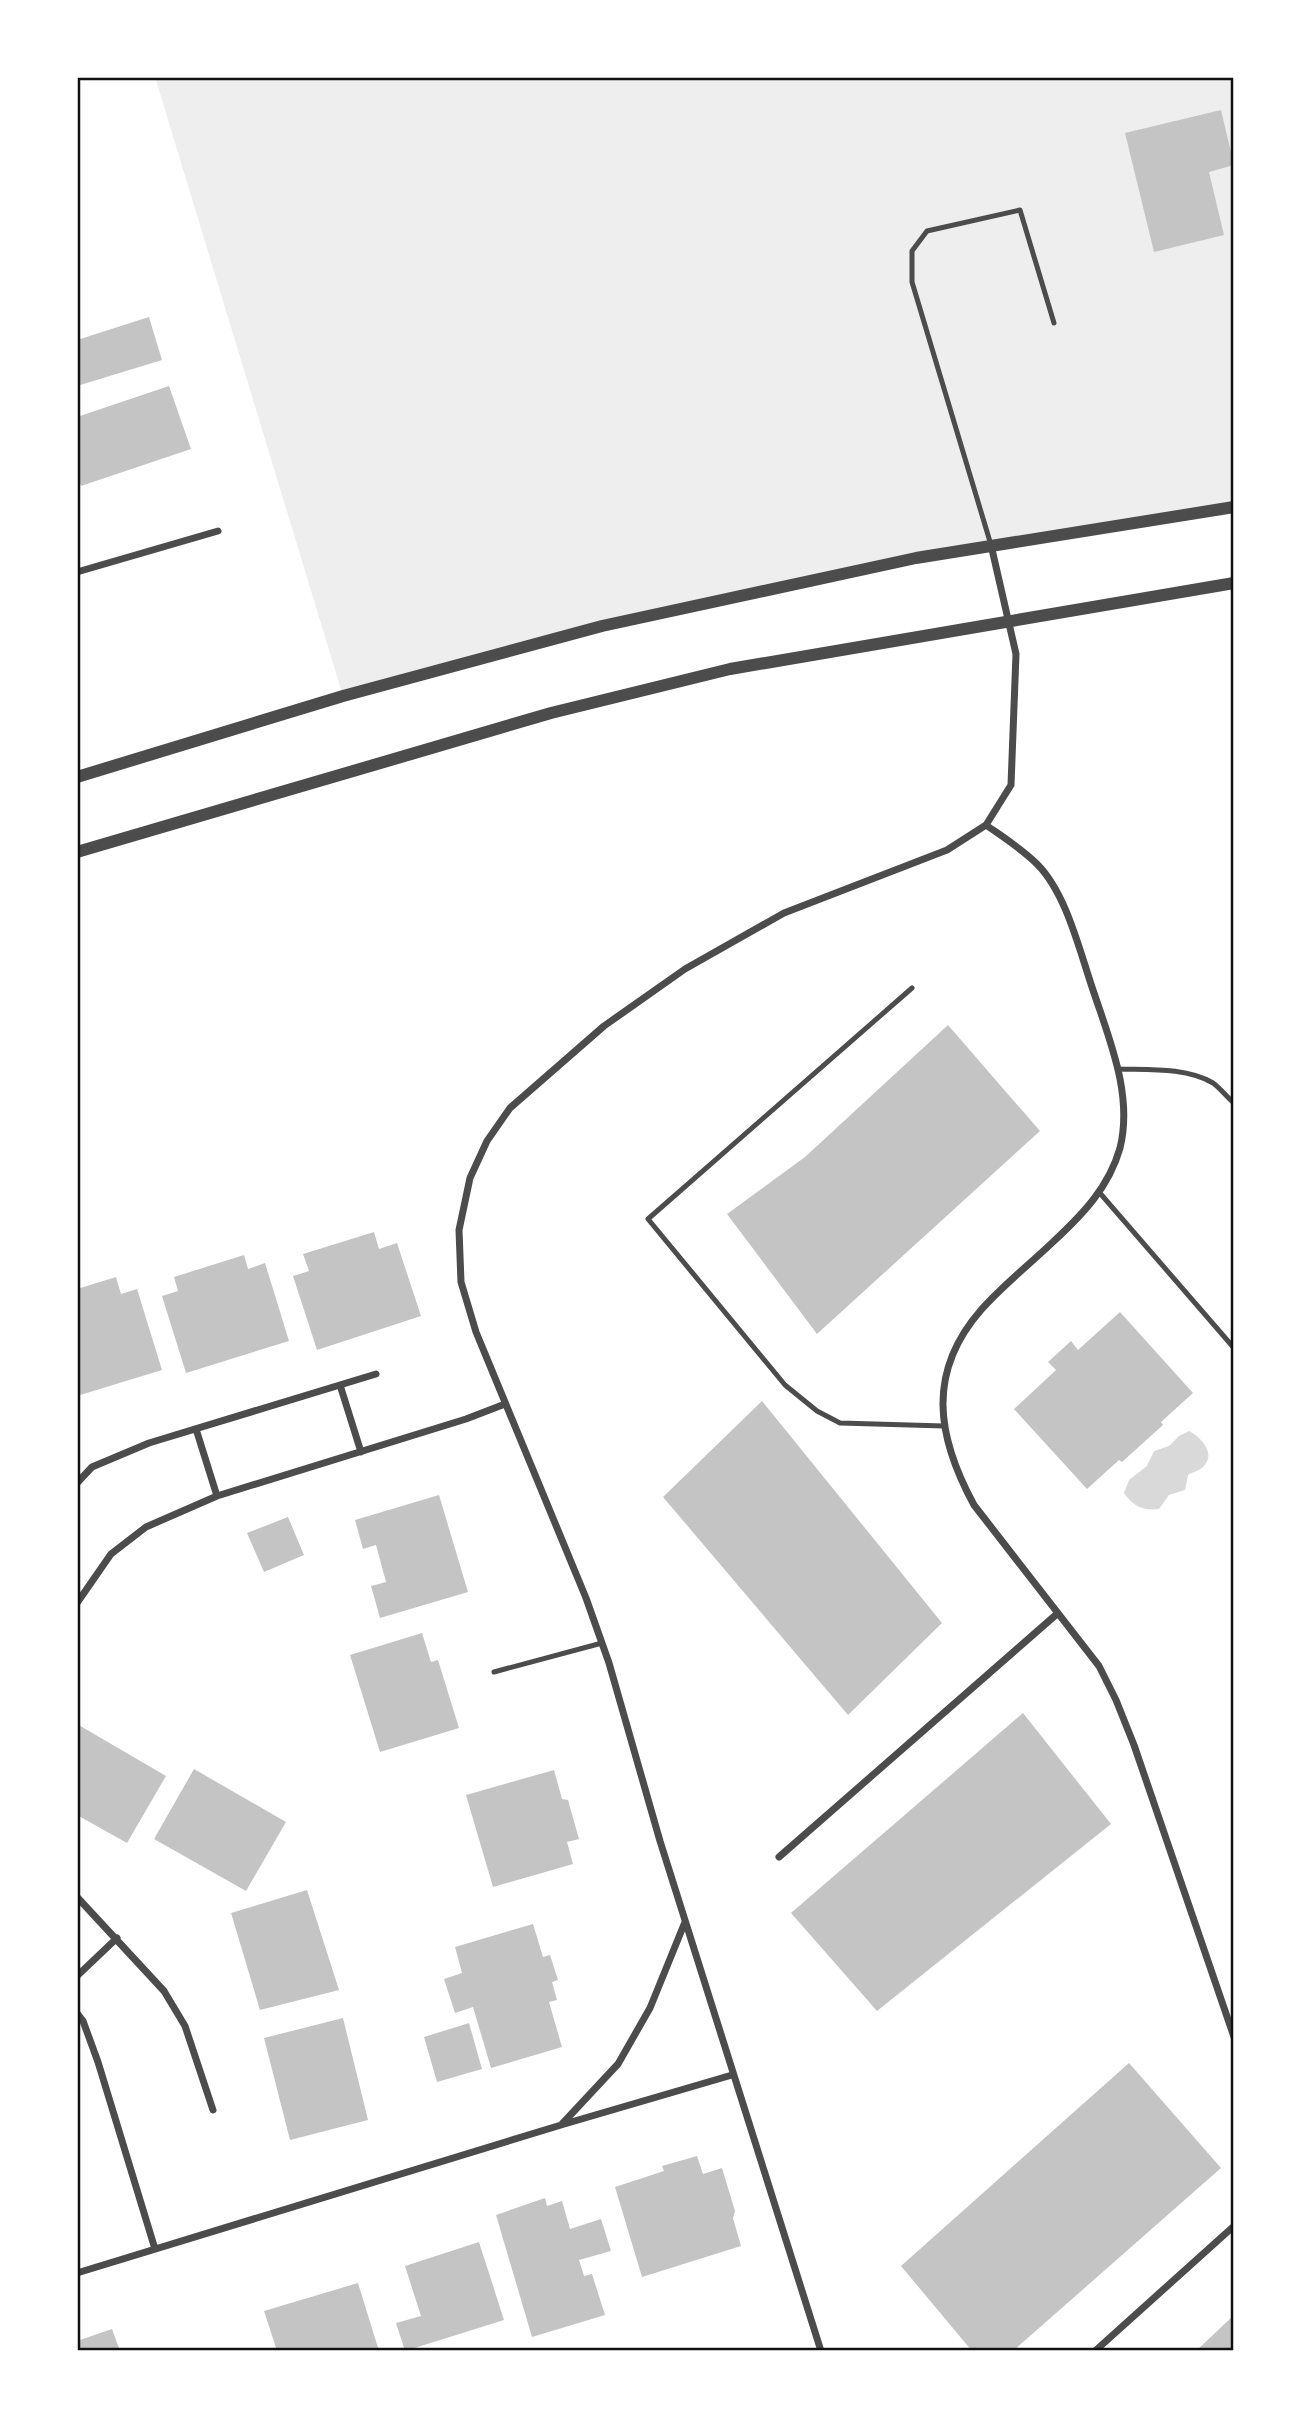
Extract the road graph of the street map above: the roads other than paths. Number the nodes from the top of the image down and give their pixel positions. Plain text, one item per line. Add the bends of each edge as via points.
1 (1054, 323) dead end
2 (1234, 507) edge
3 (218, 531) dead end
4 (991, 545) junction
5 (77, 572) edge
6 (1234, 583) edge
7 (1009, 621) junction
8 (77, 777) edge
9 (986, 825) junction
10 (77, 852) edge
11 (912, 988) dead end
12 (1118, 1069) junction
13 (1234, 1103) edge
14 (1099, 1192) junction
15 (1234, 1348) edge
16 (376, 1374) dead end
17 (340, 1385) junction
18 (505, 1404) junction
19 (944, 1426) junction
20 (196, 1429) junction
21 (360, 1452) junction
22 (77, 1483) edge
23 (217, 1496) junction
24 (77, 1603) edge
25 (1058, 1613) junction
26 (602, 1643) junction
27 (494, 1672) dead end
28 (779, 1857) dead end
29 (77, 1897) edge
30 (685, 1922) junction
31 (117, 1938) junction
32 (77, 1976) edge
33 (77, 2013) edge
34 (1234, 2037) edge
35 (732, 2075) junction
36 (213, 2110) dead end
37 (561, 2125) junction
38 (1234, 2227) edge
39 (155, 2249) junction
40 (77, 2273) edge
41 (821, 2351) edge
42 (1095, 2351) edge

1 - 4 lane via 1020,210 928,230 912,251 912,282
2 - 4 street
3 - 5 street
4 - 7 street
4 - 8 street via 602,626 343,696
6 - 7 street
7 - 9 street via 1016,654 1011,785
7 - 10 street via 730,669 551,713
9 - 12 street via 1038,864 1059,894
9 - 18 street via 947,850 784,913 685,969 604,1026 510,1108 487,1141 470,1178 459,1230 461,1282
11 - 19 lane via 648,1219 785,1385 817,1411 839,1423
12 - 13 lane via 1168,1070 1193,1076 1212,1083
12 - 14 street via 1123,1113 1120,1146
14 - 15 lane
14 - 19 street via 1086,1212 982,1309 960,1338 942,1393
16 - 17 street
17 - 20 street
17 - 21 street
18 - 21 street
18 - 26 street
19 - 25 street via 956,1468 974,1505
20 - 22 street via 92,1467
20 - 23 street
21 - 23 street
23 - 24 street via 146,1527 111,1554
25 - 28 street
25 - 34 street via 1099,1666 1116,1700
26 - 27 lane
26 - 30 street
29 - 31 street
30 - 35 street
30 - 37 street via 650,2008 618,2064
31 - 32 street
31 - 36 street via 164,1991 186,2026
33 - 39 street via 98,2062
35 - 37 street
35 - 41 street
37 - 39 street
38 - 42 street
39 - 40 street

